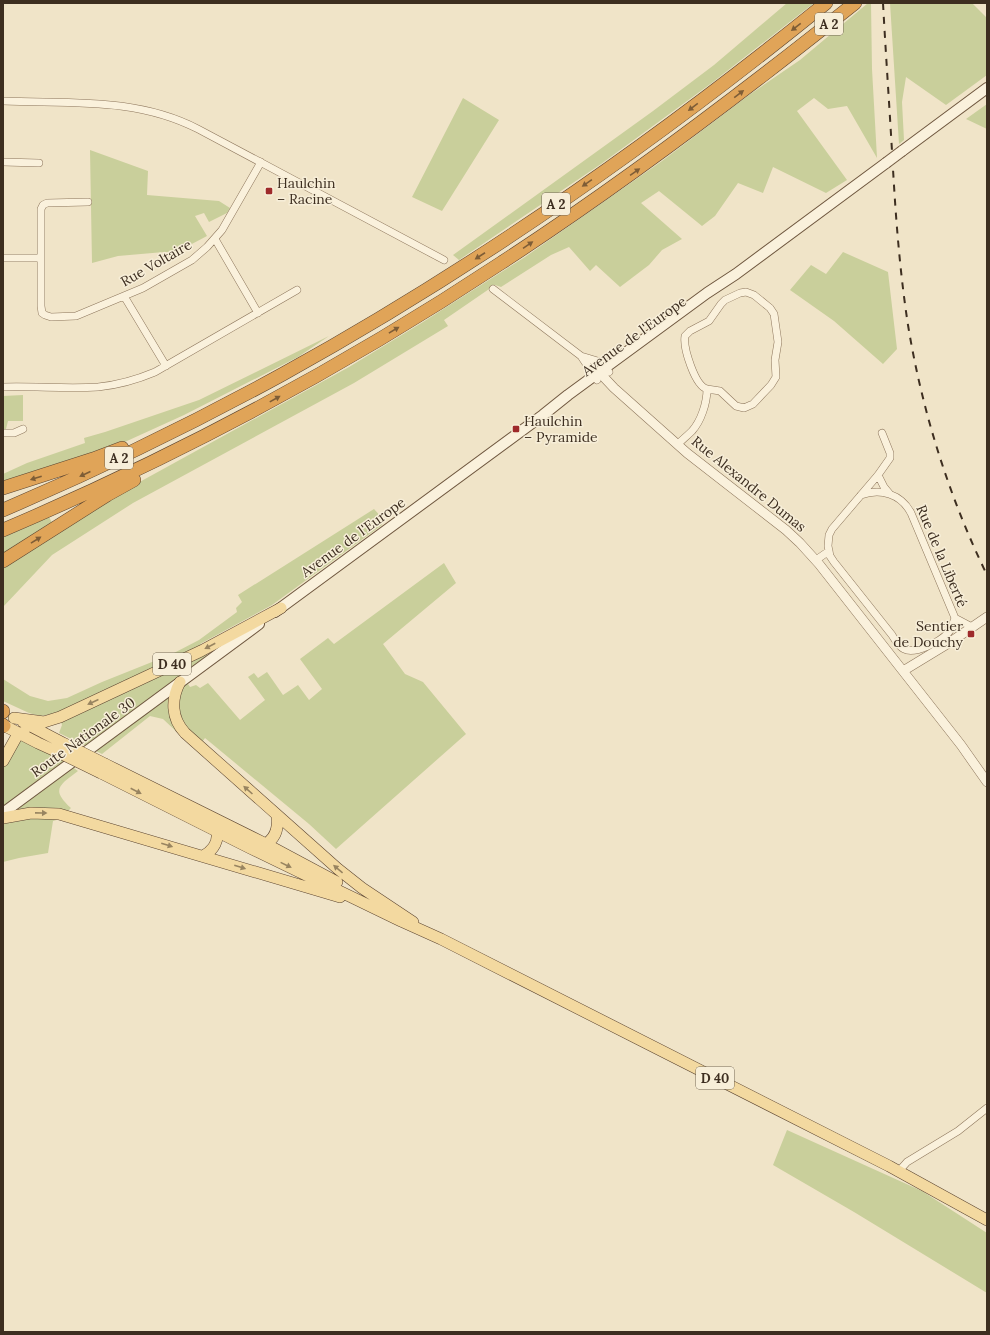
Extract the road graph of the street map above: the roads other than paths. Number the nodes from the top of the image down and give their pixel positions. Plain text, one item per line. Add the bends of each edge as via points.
1 (826, 3) edge
2 (855, 3) edge
3 (987, 88) edge
4 (3, 101) edge
5 (3, 162) edge
6 (261, 162) junction
7 (39, 163) dead end
8 (88, 202) dead end
9 (215, 239) junction
10 (3, 258) edge
11 (41, 258) junction
12 (444, 260) dead end
13 (493, 289) dead end
14 (297, 290) dead end
15 (124, 296) junction
16 (258, 313) junction
17 (581, 356) junction
18 (166, 366) junction
19 (601, 374) junction
20 (3, 387) edge
21 (707, 389) junction
22 (233, 401) junction
23 (241, 417) junction
24 (23, 429) dead end
25 (3, 433) edge
26 (882, 433) dead end
27 (678, 444) junction
28 (878, 475) junction
29 (3, 488) edge
30 (889, 493) junction
31 (861, 495) junction
32 (3, 510) edge
33 (3, 530) edge
34 (829, 551) junction
35 (816, 560) junction
36 (3, 561) edge
37 (281, 608) junction
38 (987, 617) edge
39 (955, 618) junction
40 (972, 627) junction
41 (903, 671) junction
42 (180, 682) junction
43 (60, 717) junction
44 (5, 718) edge
45 (36, 730) junction
46 (18, 734) junction
47 (50, 736) junction
48 (63, 748) junction
49 (3, 761) edge
50 (103, 768) junction
51 (987, 782) edge
52 (3, 813) edge
53 (202, 814) junction
54 (278, 816) junction
55 (3, 818) edge
56 (218, 832) junction
57 (266, 844) junction
58 (250, 848) junction
59 (203, 856) junction
60 (389, 916) junction
61 (415, 924) junction
62 (441, 939) junction
63 (987, 1108) edge
64 (898, 1171) junction
65 (987, 1220) edge

1 -> 22 highway, A 2 via 677,118 520,229 382,317
23 -> 2 highway, A 2 via 400,327 546,233 629,176
3 - 19 main road, Avenue de l'Europe, bridge via 736,274 676,323
4 - 6 street via 114,105 140,109 188,124
5 - 7 street
6 - 9 street, Rue Voltaire
6 - 12 street
8 - 11 street via 50,202 43,205
9 - 15 street, Rue Voltaire via 188,263
9 - 16 street
10 - 11 street
11 - 15 street, Rue Voltaire via 41,306 44,314 50,317 74,317
13 - 17 street
14 - 16 street
15 - 18 street
16 - 18 street
17 - 19 street
17 - 19 street via 599,361
18 - 20 street via 136,379 107,386
19 - 27 street, Rue Alexandre Dumas
19 - 37 main road, Avenue de l'Europe
21 - 21 street via 699,384 685,348 685,336 711,320 725,300 740,293 754,295 770,308 775,317 778,342 774,383 754,404 744,408 736,406 720,391
21 - 27 street via 698,422
22 -> 29 highway via 110,453
22 -> 32 highway, A 2 via 130,453
23 - 33 highway, A 2 via 129,473
36 -> 23 highway via 110,493 201,443
24 - 25 street via 14,433
26 - 28 street via 890,456
27 - 35 street, Rue Alexandre Dumas via 786,530
28 - 30 street, Rue de la Liberté
28 - 31 street
30 - 31 street via 870,492
30 - 39 street, Rue de la Liberté via 903,502 909,510
31 - 34 street via 832,529
34 - 35 street
34 - 39 street via 834,562 903,649 914,651 930,645 949,632
35 - 41 street, Rue Alexandre Dumas
37 - 42 main road, Avenue de l'Europe
37 -> 43 main road, D 40 via 197,652
38 - 40 street
39 - 40 street, Rue de la Liberté
40 - 41 street
41 - 51 street, Rue Alexandre Dumas
42 - 52 main road, Route Nationale 30
54 -> 42 main road via 181,730 173,710
43 - 44 main road, D 40 via 44,722
43 - 47 main road via 52,726
44 - 45 main road
44 - 46 main road, D 40
45 - 46 main road
45 - 47 main road
46 - 48 main road, D 40
46 - 49 main road
47 - 48 main road via 54,747
48 - 50 main road, D 40, bridge
50 - 53 main road, D 40
50 -> 56 main road, D 40
53 - 56 main road, D 40 via 214,822
53 - 57 main road, D 40
54 - 57 main road via 276,833
61 -> 54 main road via 351,879
55 -> 59 main road, D 40 via 31,812 59,814
56 - 58 main road, D 40
56 - 59 main road via 214,847
57 - 58 main road
57 - 61 main road, D 40
58 -> 60 main road, D 40
59 -> 60 main road, D 40 via 337,897
60 - 62 main road, D 40
61 - 62 main road, D 40
62 - 64 main road, D 40
63 - 64 street via 949,1137 907,1162
64 - 65 main road, D 40

